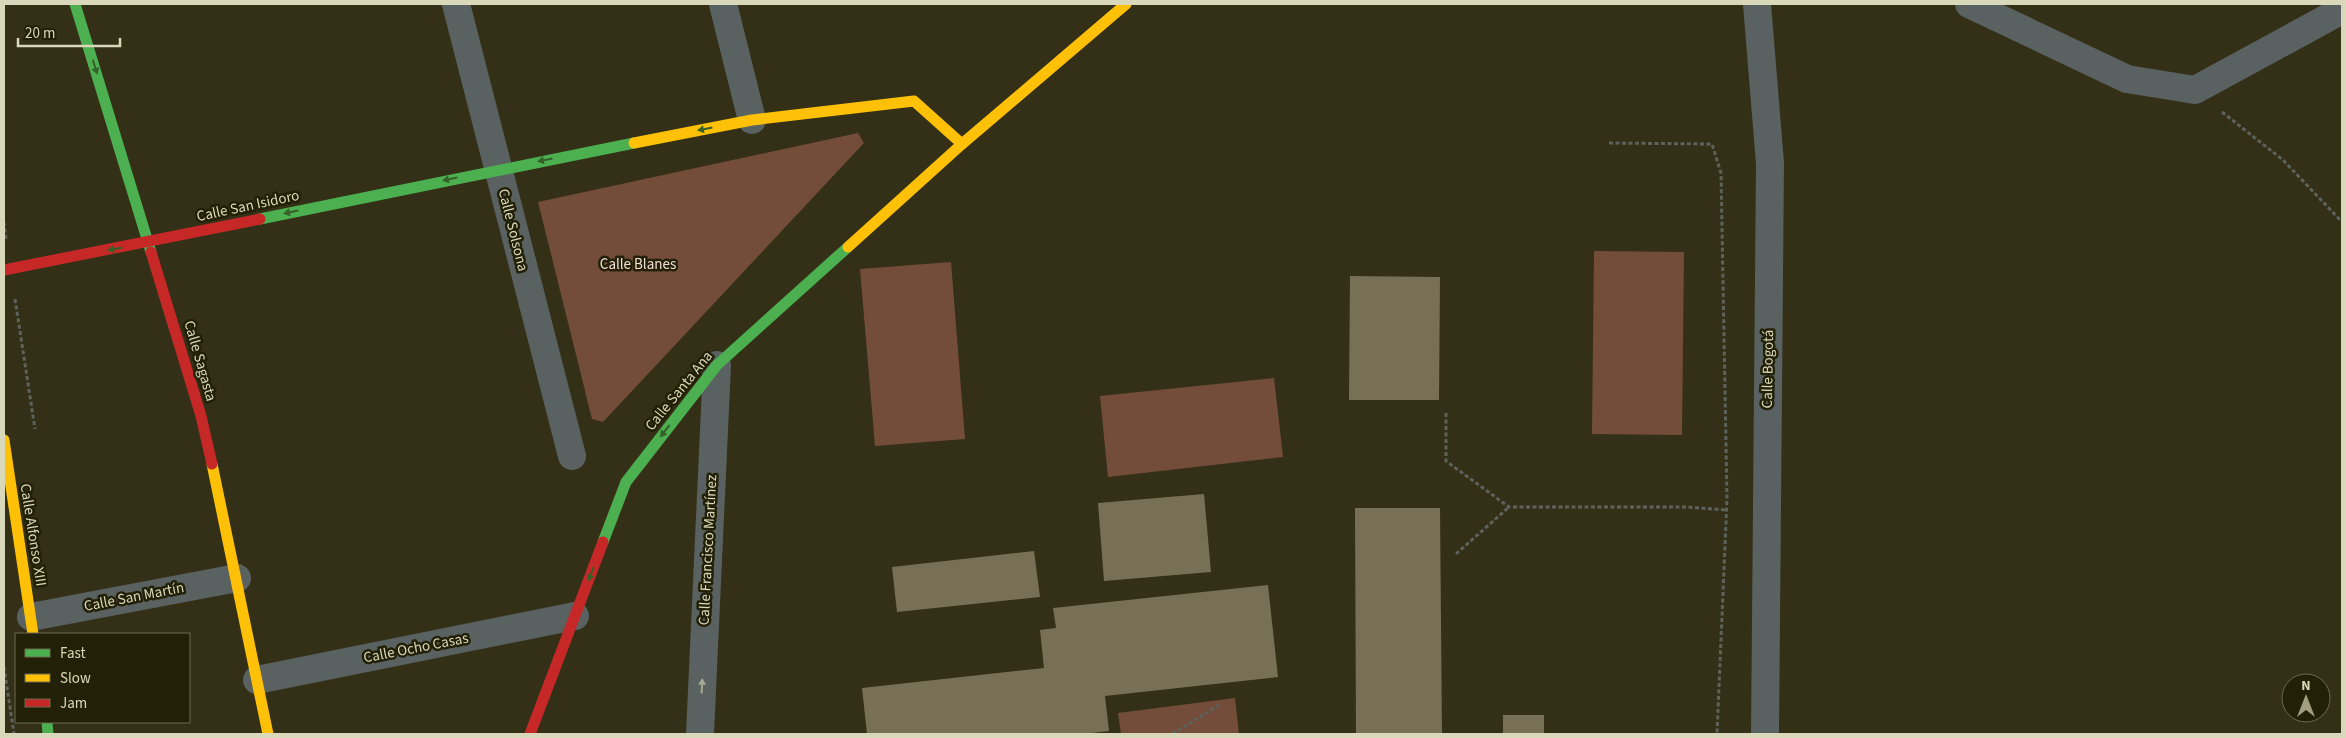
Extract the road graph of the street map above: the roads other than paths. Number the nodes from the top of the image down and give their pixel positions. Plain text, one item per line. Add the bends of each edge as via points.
1 (75, 4) edge
2 (456, 4) edge
3 (723, 4) edge
4 (1126, 4) edge
5 (1757, 4) edge
6 (1970, 4) edge
7 (2342, 10) edge
8 (752, 120) junction
9 (962, 144) junction
10 (498, 169) junction
11 (150, 242) junction
12 (4, 270) edge
13 (717, 365) junction
14 (4, 440) edge
15 (572, 456) dead end
16 (237, 578) junction
17 (575, 616) junction
18 (32, 626) edge
19 (258, 680) junction
20 (268, 734) edge
21 (530, 734) edge
22 (700, 734) edge
23 (1765, 734) edge

1 -> 11 street, Calle Sagasta
2 - 10 street, Calle Solsona
3 - 8 street
4 - 9 street, Calle Santa Ana
5 - 23 street, Calle Bogotá via 1770,162
6 - 7 street via 2127,79 2194,90
8 - 9 street via 914,101
8 -> 10 street
9 - 13 street, Calle Santa Ana
10 -> 11 street, Calle San Isidoro
10 - 15 street, Calle Solsona
11 -> 12 street, Calle San Isidoro
11 - 16 street, Calle Sagasta via 201,416
13 -> 17 street, Calle Santa Ana via 626,482
22 -> 13 street, Calle Francisco Martínez
14 - 18 street, Calle Alfonso XIII
16 - 18 street, Calle San Martín
16 - 19 street, Calle Sagasta
17 - 19 street, Calle Ocho Casas
17 - 21 street, Calle Santa Ana
19 - 20 street, Calle Sagasta

